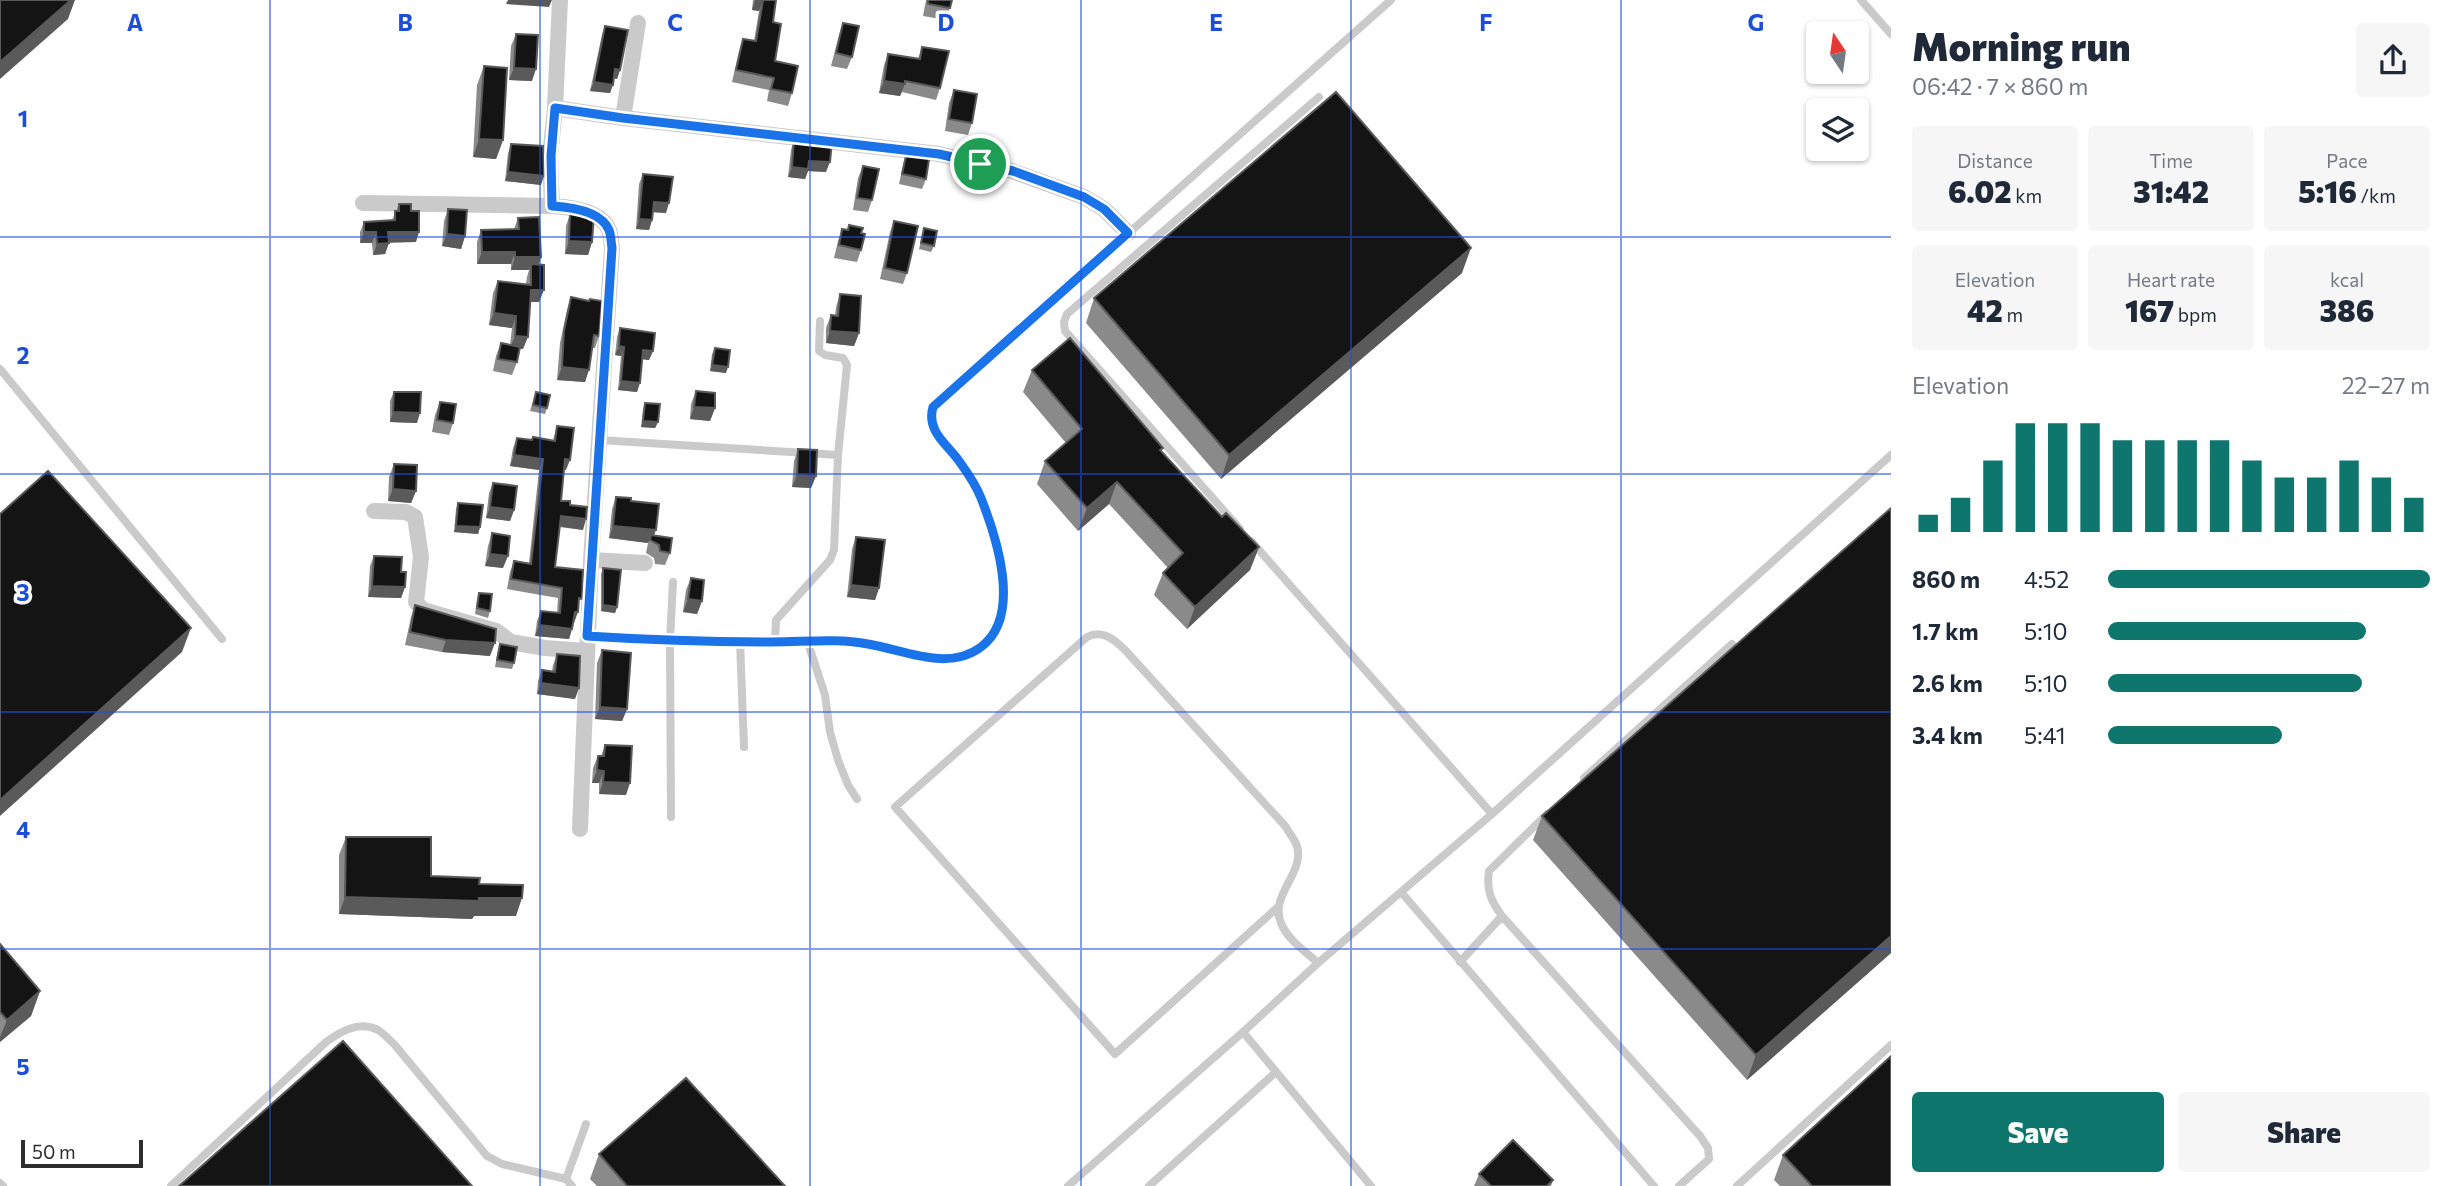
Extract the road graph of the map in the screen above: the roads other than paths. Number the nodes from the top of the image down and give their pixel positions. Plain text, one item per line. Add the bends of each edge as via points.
1 (560, 0) edge
2 (1391, 0) edge
3 (1861, 0) edge
4 (638, 23) dead end
5 (1891, 34) edge
6 (1319, 97) dead end
7 (555, 108) junction
8 (623, 118) junction
9 (363, 203) dead end
10 (552, 206) junction
11 (1128, 233) junction
12 (820, 321) dead end
13 (0, 369) edge
14 (599, 440) junction
15 (838, 455) junction
16 (1891, 455) edge
17 (374, 511) dead end
18 (591, 560) junction
19 (645, 563) dead end
20 (673, 582) dead end
21 (222, 639) dead end
22 (807, 640) junction
23 (670, 641) junction
24 (740, 641) junction
25 (775, 642) junction
26 (587, 643) junction
27 (1732, 644) edge
28 (744, 747) dead end
29 (1582, 780) edge
30 (857, 799) dead end
31 (1553, 808) edge
32 (1492, 814) junction
33 (671, 817) dead end
34 (580, 829) dead end
35 (1401, 892) junction
36 (1278, 907) junction
37 (1502, 916) junction
38 (1460, 961) junction
39 (1318, 963) junction
40 (1243, 1032) junction
41 (1891, 1045) edge
42 (1276, 1072) junction
43 (586, 1124) dead end
44 (569, 1182) edge
45 (172, 1186) edge
46 (1068, 1186) edge
47 (1149, 1186) edge
48 (1371, 1186) edge
49 (1654, 1186) edge
50 (1678, 1186) edge
51 (1737, 1186) edge

1 - 7 street
2 - 11 lane
3 - 5 lane
4 - 8 street
6 - 32 lane via 1067,314 1065,331
7 - 8 street
7 - 10 street
8 - 11 street via 939,154 1013,171 1084,197
9 - 10 street
10 - 14 street via 597,216 609,228 612,248
11 - 22 lane via 933,407 934,429 978,490 991,524 1003,583 1002,611 993,633 965,656 940,659 866,643
12 - 15 lane via 819,351 843,358 847,365
13 - 21 lane
14 - 15 lane
14 - 18 street
15 - 25 lane via 833,555 776,620
16 - 32 lane
17 - 26 street via 411,513 417,521 421,557 416,602 423,610 496,631 511,642 545,648
18 - 19 street
18 - 26 street
20 - 23 lane
22 - 25 lane
22 - 30 lane via 825,695 838,760
23 - 24 lane
23 - 26 lane
23 - 33 lane
24 - 25 lane
24 - 28 lane
26 - 34 street
27 - 29 lane
31 - 37 lane via 1489,871 1490,900
32 - 35 lane
35 - 38 lane
35 - 39 lane
36 - 36 lane via 1298,862 1297,846 1286,827 1126,651 1105,634 1087,637 895,807 1115,1054
36 - 39 lane via 1287,933
37 - 38 lane
37 - 50 lane via 1700,1136 1709,1159
38 - 49 lane
39 - 40 lane
40 - 42 lane
40 - 46 lane
41 - 51 lane
42 - 47 lane
42 - 48 lane
43 - 44 lane
44 - 45 lane via 487,1156 394,1044 376,1029 361,1027 343,1030 326,1042

